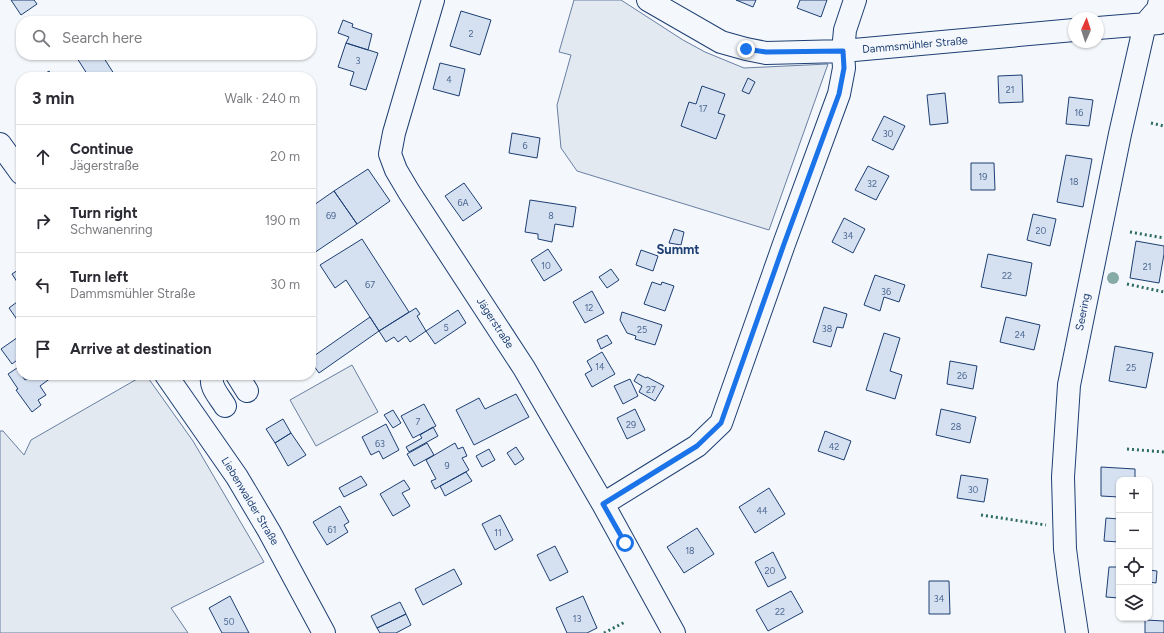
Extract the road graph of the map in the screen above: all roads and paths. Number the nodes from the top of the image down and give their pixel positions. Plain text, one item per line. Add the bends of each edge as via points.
1 (432, 0) edge
2 (648, 0) edge
3 (855, 0) edge
4 (1160, 0) edge
5 (1154, 23) edge
6 (1104, 27) edge
7 (1068, 31) edge
8 (843, 51) junction
9 (0, 144) edge
10 (16, 166) edge
11 (169, 380) edge
12 (212, 380) edge
13 (225, 406) dead end
14 (603, 504) junction
15 (324, 633) edge
16 (674, 633) edge
17 (1077, 633) edge

1 - 14 street, Jägerstraße via 390,154 406,187 524,368
2 - 8 street, Dammsmühler Straße via 721,42 746,49 766,52
3 - 8 street via 845,30
4 - 5 street, Seering
5 - 6 street
5 - 17 street, Seering via 1120,134 1069,385 1063,477 1065,549
7 - 8 street, Dammsmühler Straße
8 - 14 street via 844,68 839,94 721,423 697,446
9 - 10 street
11 - 15 street, Liebenwalder Straße via 237,477
12 - 13 street via 212,385
14 - 16 street, Jägerstraße

